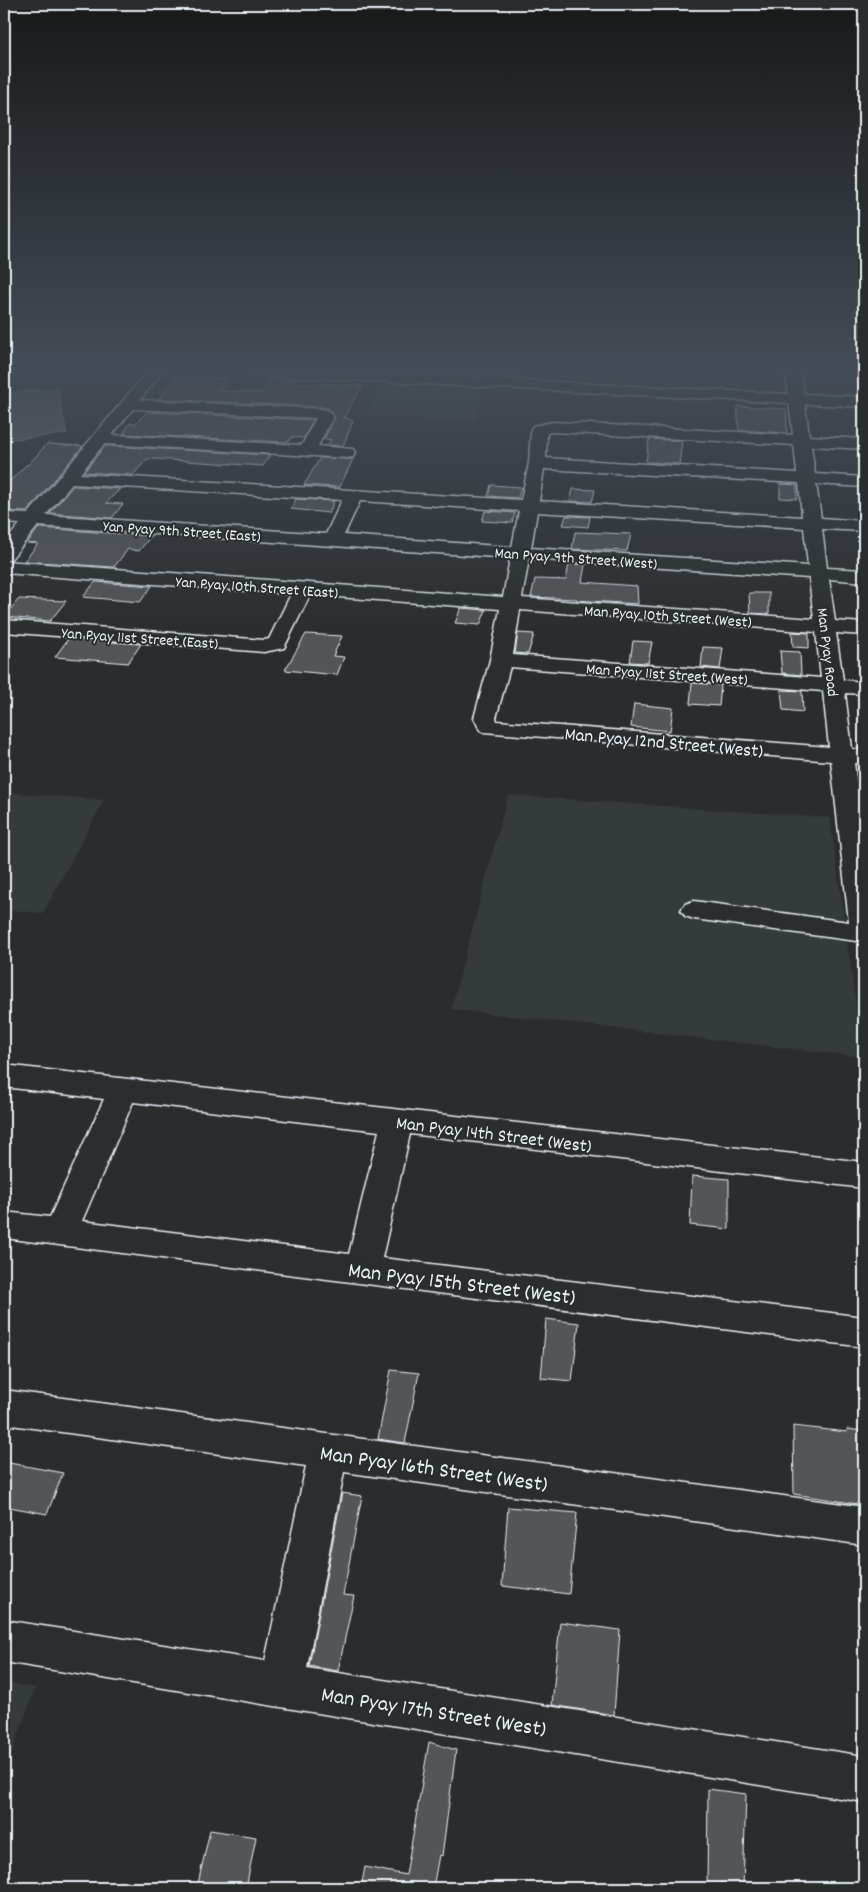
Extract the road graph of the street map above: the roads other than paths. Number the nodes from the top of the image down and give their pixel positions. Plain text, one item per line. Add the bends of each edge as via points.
1 (82, 459) edge
2 (537, 459) edge
3 (804, 459) edge
4 (537, 463) junction
5 (66, 478) junction
6 (807, 478) junction
7 (864, 482) edge
8 (353, 496) junction
9 (529, 506) junction
10 (4, 518) edge
11 (32, 520) junction
12 (813, 523) junction
13 (864, 526) edge
14 (333, 540) junction
15 (520, 553) junction
16 (4, 555) edge
17 (4, 567) edge
18 (819, 573) junction
19 (864, 576) edge
20 (303, 589) junction
21 (511, 604) junction
22 (4, 626) edge
23 (826, 626) junction
24 (864, 629) edge
25 (501, 660) junction
26 (833, 686) junction
27 (864, 688) edge
28 (853, 756) edge
29 (858, 839) edge
30 (694, 910) dead end
31 (864, 933) edge
32 (4, 1076) edge
33 (123, 1090) junction
34 (397, 1122) junction
35 (864, 1175) edge
36 (4, 1225) edge
37 (60, 1232) junction
38 (362, 1269) junction
39 (864, 1332) edge
40 (4, 1407) edge
41 (328, 1452) junction
42 (864, 1526) edge
43 (4, 1641) edge
44 (282, 1685) junction
45 (864, 1779) edge

1 - 5 street
2 - 4 street
3 - 6 street, Man Pyay Road
4 - 6 street
4 - 9 street
5 - 8 street
5 - 11 street
6 - 7 street
6 - 12 street, Man Pyay Road
8 - 9 street
8 - 14 street
9 - 12 street
9 - 15 street
10 - 11 street, Yan Pyay 9th Street (East)
11 - 14 street, Yan Pyay 9th Street (East)
11 - 16 street
12 - 13 street
12 - 18 street, Man Pyay Road
14 - 15 street, Man Pyay 9th Street (West)
15 - 18 street, Man Pyay 9th Street (West)
15 - 21 street
17 - 20 street, Yan Pyay 10th Street (East)
18 - 19 street, Man Pyay 9th Street (West)
18 - 23 street, Man Pyay Road
20 - 21 street, Yan Pyay 10th Street (East)
20 - 22 street, Yan Pyay 11st Street (East) via 277,644 264,646
21 - 23 street, Man Pyay 10th Street (West)
21 - 25 street
23 - 24 street, Man Pyay 10th Street (West)
23 - 26 street, Man Pyay Road
25 - 26 street, Man Pyay 11st Street (West)
25 - 28 street, Man Pyay 12nd Street (West) via 485,718 492,728
26 - 27 street, Man Pyay 11st Street (West)
26 - 28 street, Man Pyay Road
28 - 29 street, Man Pyay Road
29 - 31 street, Man Pyay Road
30 - 31 street
32 - 33 street, Man Pyay 14th Street (West)
33 - 34 street, Man Pyay 14th Street (West)
33 - 37 street
34 - 35 street, Man Pyay 14th Street (West)
34 - 38 street
36 - 37 street, Man Pyay 15th Street (West)
37 - 38 street, Man Pyay 15th Street (West)
38 - 39 street, Man Pyay 15th Street (West)
40 - 41 street, Man Pyay 16th Street (West)
41 - 42 street, Man Pyay 16th Street (West)
41 - 44 street
43 - 44 street, Man Pyay 17th Street (West)
44 - 45 street, Man Pyay 17th Street (West)

